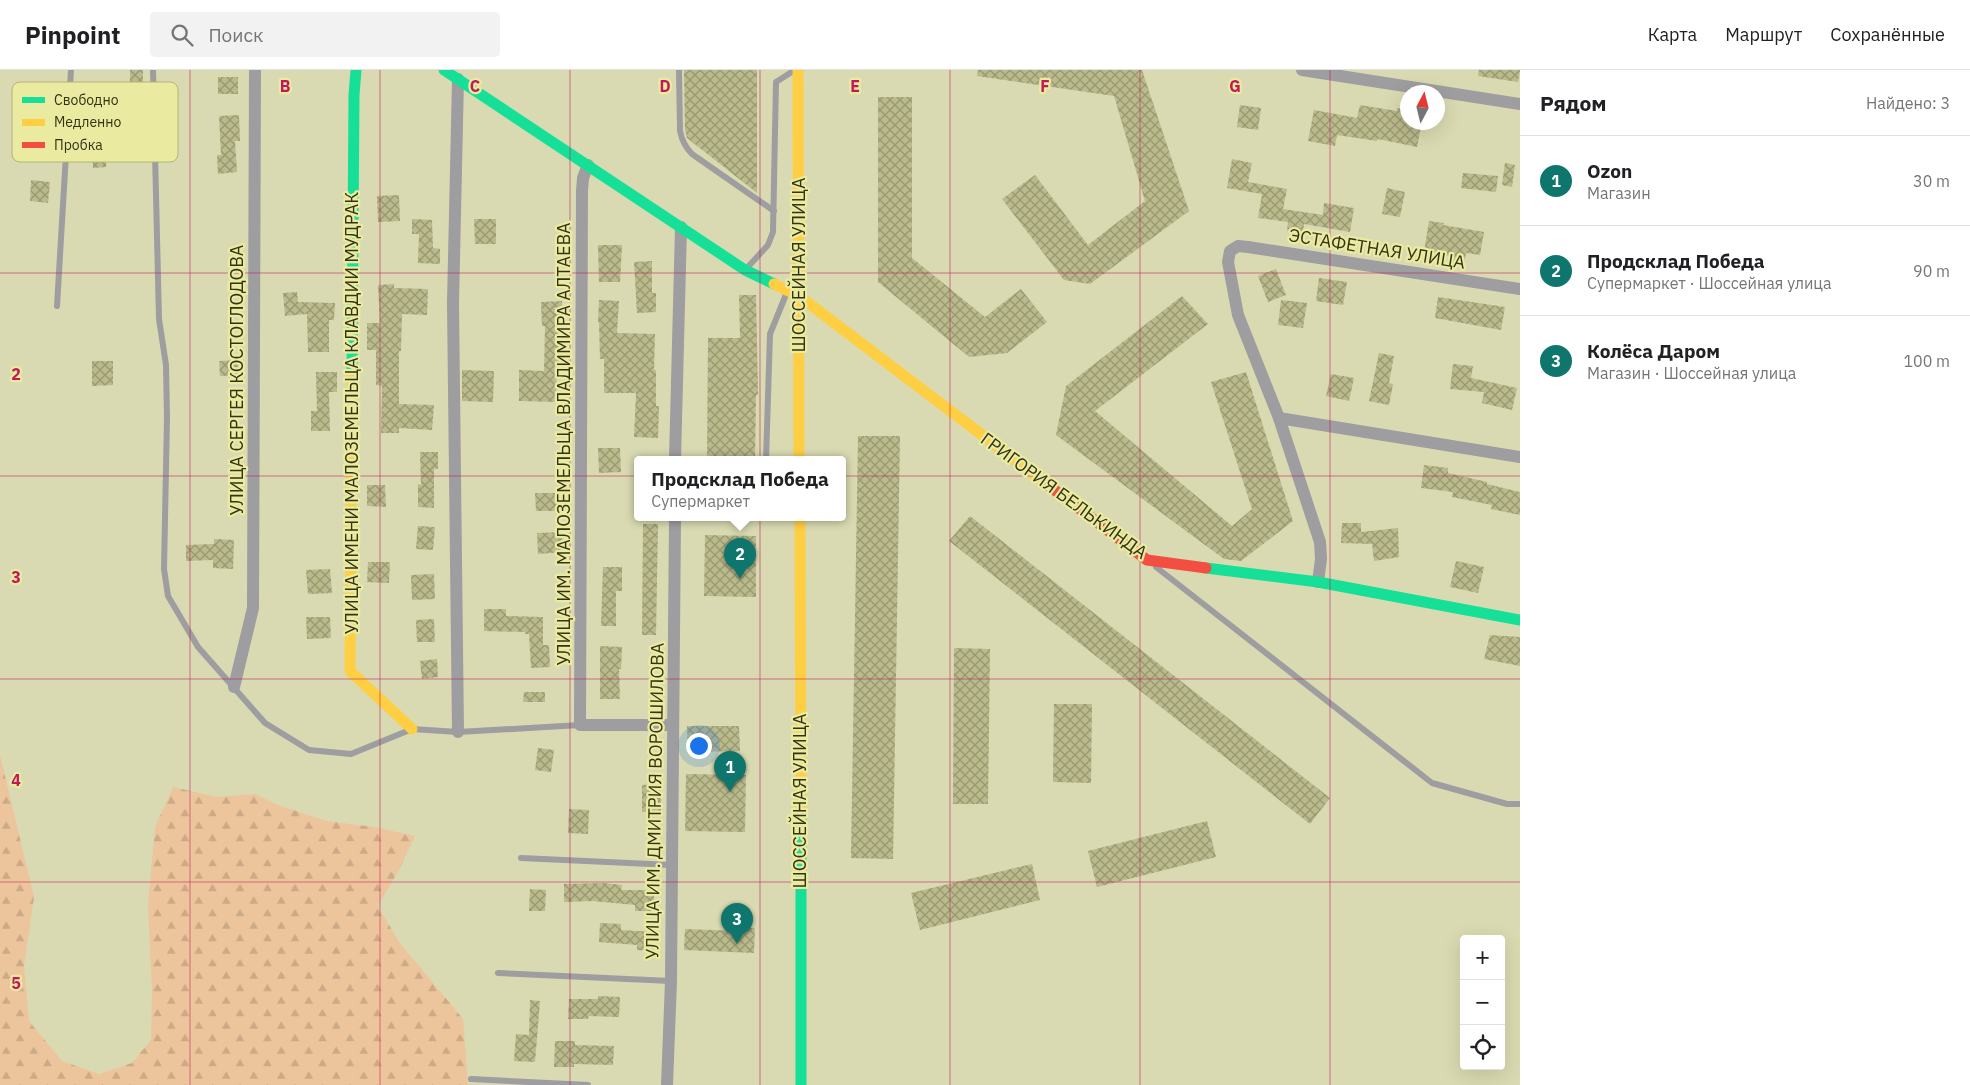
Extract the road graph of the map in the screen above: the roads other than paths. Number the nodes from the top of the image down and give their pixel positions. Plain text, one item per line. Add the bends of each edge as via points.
1 (255, 70) edge
2 (356, 70) edge
3 (444, 70) edge
4 (679, 70) edge
5 (796, 70) edge
6 (1302, 70) edge
7 (458, 79) junction
8 (1520, 104) edge
9 (66, 162) edge
10 (155, 162) edge
11 (588, 165) junction
12 (774, 211) junction
13 (681, 227) junction
14 (745, 270) junction
15 (1520, 289) edge
16 (787, 291) junction
17 (799, 296) junction
18 (57, 306) dead end
19 (1280, 418) junction
20 (676, 456) edge
21 (766, 456) edge
22 (800, 456) edge
23 (1520, 457) edge
24 (675, 521) edge
25 (800, 521) edge
26 (1147, 560) junction
27 (1318, 582) junction
28 (1520, 620) edge
29 (234, 688) junction
30 (580, 725) junction
31 (674, 725) junction
32 (412, 729) junction
33 (458, 732) junction
34 (1520, 804) edge
35 (520, 858) dead end
36 (672, 865) junction
37 (498, 972) dead end
38 (671, 981) junction
39 (471, 1079) dead end
40 (588, 1085) edge
41 (667, 1085) edge
42 (801, 1085) edge

1 - 29 street, УЛИЦА СЕРГЕЯ КОСТОГЛОДОВА via 253,608
2 - 32 street, УЛИЦА ИМЕНИ МАЛОЗЕМЕЛЬЦА КЛАВДИИ МУДРАК via 350,671
3 - 7 street, ГРИГОРИЯ БЕЛЬКИНДА
4 - 12 lane via 680,131 686,148
5 - 12 lane via 776,82
5 - 17 street, ШОССЕЙНАЯ УЛИЦА
6 - 8 street
7 - 11 street, ГРИГОРИЯ БЕЛЬКИНДА
7 - 33 street via 453,303
9 - 18 lane
10 - 29 lane via 159,319 166,365 164,569 168,596 198,647
11 - 13 street, ГРИГОРИЯ БЕЛЬКИНДА
11 - 30 street, УЛИЦА ИМ. МАЛОЗЕМЕЛЬЦА ВЛАДИМИРА АЛТАЕВА via 582,191
12 - 14 lane via 773,232 768,245
13 - 14 street, ГРИГОРИЯ БЕЛЬКИНДА
13 - 20 street
14 - 16 street, ГРИГОРИЯ БЕЛЬКИНДА
15 - 19 street, ЭСТАФЕТНАЯ УЛИЦА via 1238,246 1230,251 1228,262 1238,316
16 - 17 street, ГРИГОРИЯ БЕЛЬКИНДА
16 - 21 lane via 770,334
17 - 22 street, ШОССЕЙНАЯ УЛИЦА
17 - 26 street, ГРИГОРИЯ БЕЛЬКИНДА
19 - 23 street
19 - 27 street via 1320,542
24 - 31 street, УЛИЦА ИМ. ДМИТРИЯ ВОРОШИЛОВА
25 - 42 street, ШОССЕЙНАЯ УЛИЦА
26 - 27 street, ГРИГОРИЯ БЕЛЬКИНДА
26 - 34 lane via 1432,783 1507,804
27 - 28 street, ГРИГОРИЯ БЕЛЬКИНДА
29 - 32 lane via 265,723 309,750 351,754
30 - 31 street
30 - 33 lane
31 - 36 street, УЛИЦА ИМ. ДМИТРИЯ ВОРОШИЛОВА
32 - 33 lane
35 - 36 lane
36 - 38 street, УЛИЦА ИМ. ДМИТРИЯ ВОРОШИЛОВА
37 - 38 lane
38 - 41 street, УЛИЦА ИМ. ДМИТРИЯ ВОРОШИЛОВА
39 - 40 lane

